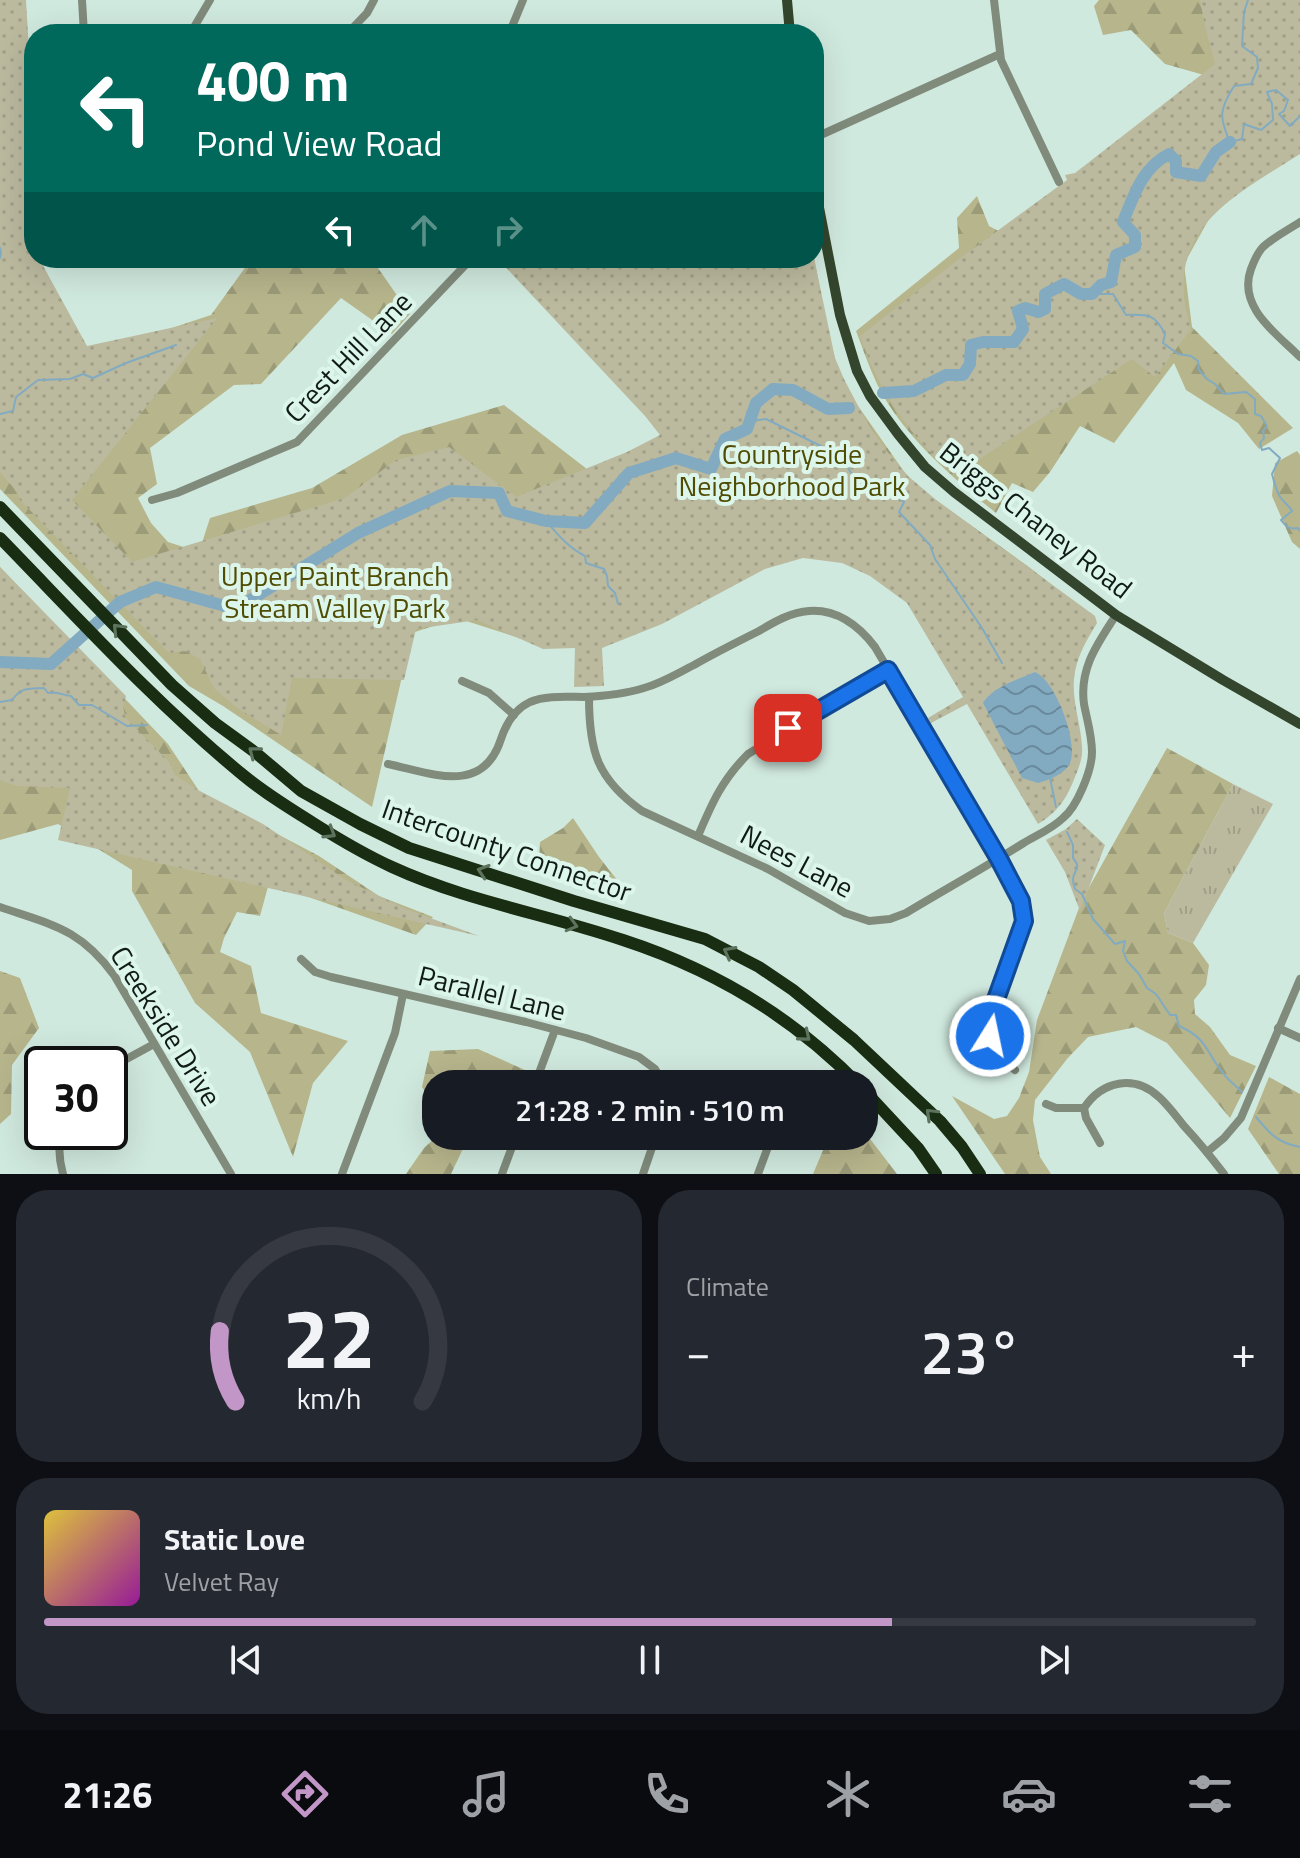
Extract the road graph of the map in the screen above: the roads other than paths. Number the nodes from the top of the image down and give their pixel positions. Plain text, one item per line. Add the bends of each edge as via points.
1 (82, 0) edge
2 (210, 0) edge
3 (374, 0) edge
4 (523, 0) edge
5 (787, 0) edge
6 (994, 0) edge
7 (83, 24) edge
8 (196, 24) edge
9 (357, 24) edge
10 (513, 24) edge
11 (789, 24) edge
12 (1000, 54) junction
13 (824, 133) edge
14 (1059, 182) dead end
15 (1300, 222) edge
16 (824, 233) edge
17 (462, 268) edge
18 (1300, 357) edge
19 (152, 500) dead end
20 (0, 507) edge
21 (0, 538) edge
22 (1116, 615) junction
23 (888, 670) junction
24 (462, 681) dead end
25 (589, 697) junction
26 (514, 715) junction
27 (1300, 724) edge
28 (388, 764) dead end
29 (698, 836) junction
30 (999, 859) junction
31 (0, 907) edge
32 (301, 959) dead end
33 (1300, 979) edge
34 (403, 994) junction
35 (1278, 1028) junction
36 (555, 1030) junction
37 (1300, 1038) edge
38 (154, 1044) junction
39 (128, 1058) edge
40 (540, 1070) edge
41 (656, 1070) edge
42 (843, 1070) edge
43 (1015, 1070) dead end
44 (1046, 1104) dead end
45 (878, 1105) edge
46 (1084, 1108) junction
47 (1100, 1143) dead end
48 (59, 1150) edge
49 (511, 1150) edge
50 (651, 1150) edge
51 (767, 1150) edge
52 (1207, 1152) junction
53 (63, 1174) edge
54 (231, 1174) edge
55 (342, 1174) edge
56 (502, 1174) edge
57 (643, 1174) edge
58 (758, 1174) edge
59 (936, 1174) edge
60 (980, 1174) edge
61 (1224, 1174) edge

1 - 7 street
2 - 8 street
3 - 9 street
4 - 10 street
5 - 11 main road
6 - 12 street
12 - 13 street
12 - 14 street
15 - 18 street via 1262,248 1248,277 1253,307
16 - 22 main road, Briggs Chaney Road via 857,371 898,434 954,492
17 - 19 street, Crest Hill Lane via 297,442
60 -> 20 highway, Intercounty Connector via 940,1121 854,1040 759,967 705,939 409,848 301,791 172,685
21 -> 42 highway, Intercounty Connector via 157,701 272,796 391,867 457,893 676,959 781,1017
22 - 27 main road, Briggs Chaney Road
22 - 30 street, Nees Lane via 1091,653 1084,677 1092,753 1074,806 1063,819
23 - 25 street via 862,630 828,612 809,611 787,616 648,687
23 - 29 street via 748,754 721,784
23 - 30 street
24 - 26 street via 489,693
25 - 26 street via 531,702
25 - 29 street, Nees Lane via 593,747 612,785 642,811
26 - 28 street via 497,752 473,774 448,777
29 - 30 street, Nees Lane via 869,921 906,913
30 - 43 street via 1021,901 1024,921 990,1016 990,1036
31 - 38 street, Creekside Drive via 62,928 101,958
32 - 34 street, Parallel Lane via 315,972
33 - 35 street
34 - 36 street, Parallel Lane
34 - 55 street via 395,1033
35 - 37 street
35 - 52 street via 1241,1118
36 - 40 street
36 - 41 street, Parallel Lane via 639,1057
38 - 39 street
38 - 54 street, Creekside Drive
44 - 46 street
45 - 59 highway
46 - 47 street
46 - 52 street via 1101,1090 1116,1084 1142,1086 1158,1096
48 - 53 street
49 - 56 street
50 - 57 street
51 - 58 street
52 - 61 street

